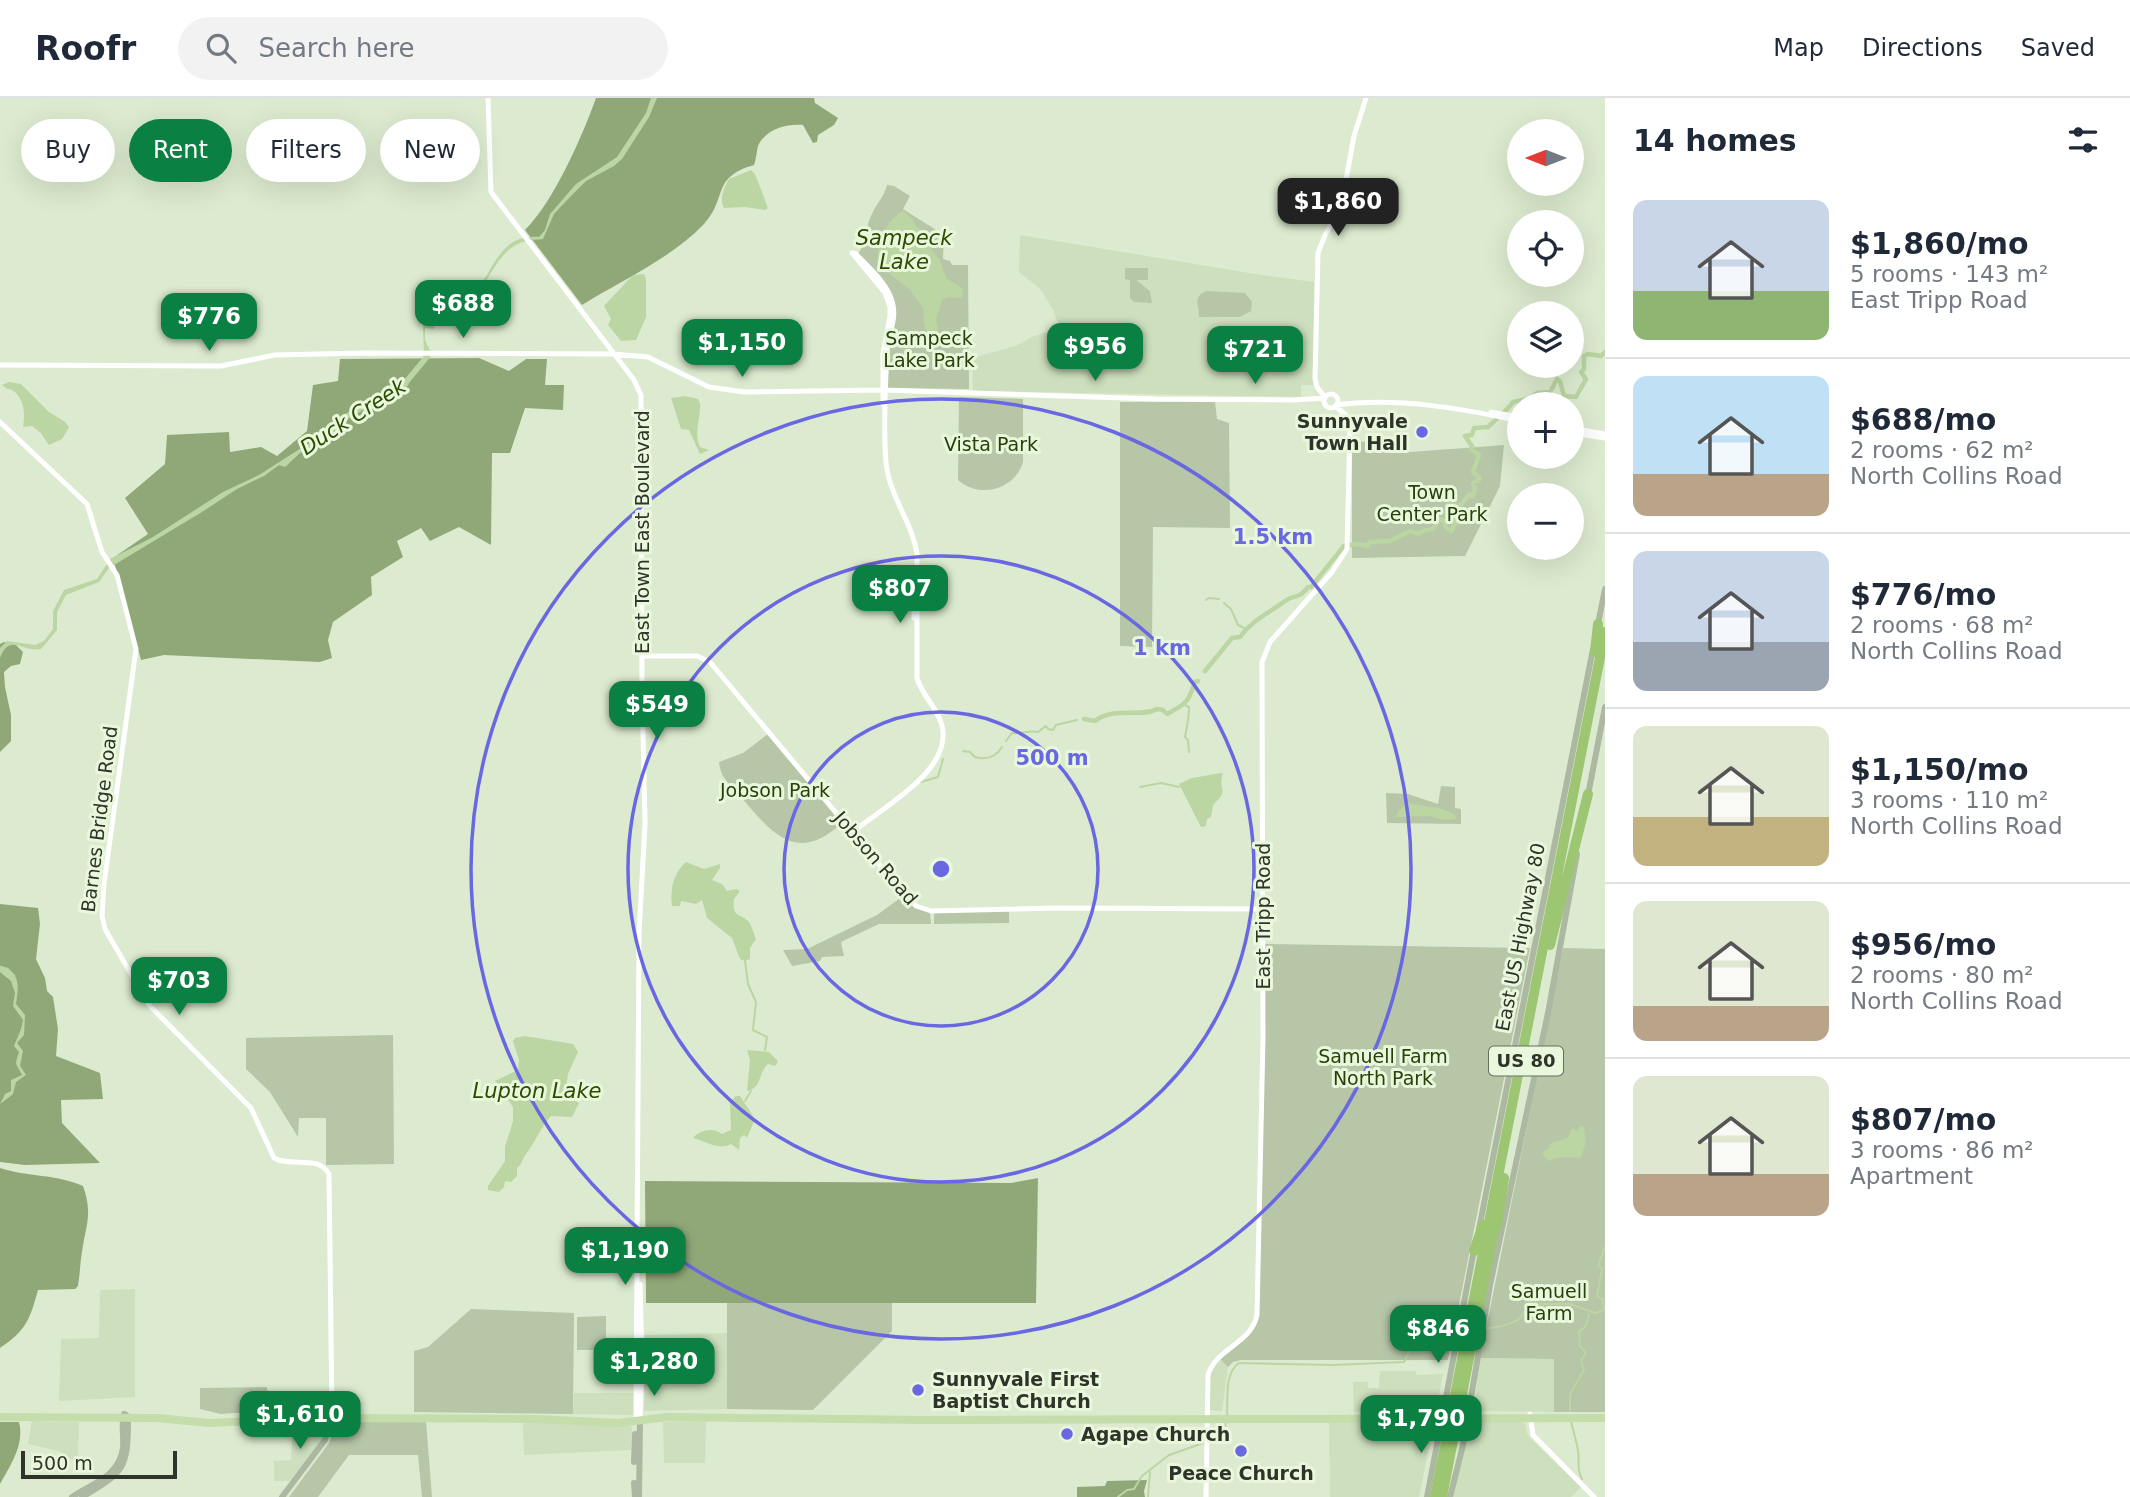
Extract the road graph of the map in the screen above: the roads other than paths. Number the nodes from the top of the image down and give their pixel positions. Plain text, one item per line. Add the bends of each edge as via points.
1 (488, 98) edge
2 (1366, 98) edge
3 (614, 354) junction
4 (625, 355) junction
5 (0, 365) edge
6 (622, 365) junction
7 (1315, 379) junction
8 (1317, 387) junction
9 (884, 391) junction
10 (1334, 396) junction
11 (1314, 399) junction
12 (1294, 400) junction
13 (1374, 401) junction
14 (1353, 402) junction
15 (1329, 403) junction
16 (1487, 413) junction
17 (1507, 416) edge
18 (1507, 417) edge
19 (1348, 421) junction
20 (0, 422) edge
21 (1584, 432) edge
22 (1605, 436) edge
23 (1605, 589) edge
24 (1601, 628) edge
25 (642, 656) junction
26 (1605, 663) edge
27 (1605, 707) edge
28 (1588, 794) junction
29 (852, 831) junction
30 (1263, 909) junction
31 (1550, 945) junction
32 (1508, 1126) junction
33 (1504, 1178) junction
34 (1474, 1251) junction
35 (1490, 1285) junction
36 (1473, 1318) junction
37 (1469, 1341) junction
38 (0, 1415) edge
39 (1441, 1416) junction
40 (1469, 1416) junction
41 (1605, 1416) edge
42 (125, 1417) junction
43 (332, 1417) junction
44 (1527, 1417) junction
45 (638, 1419) junction
46 (1207, 1419) junction
47 (1531, 1429) joint
48 (1448, 1430) junction
49 (1464, 1439) junction
50 (72, 1497) edge
51 (82, 1497) edge
52 (285, 1497) edge
53 (637, 1497) edge
54 (1206, 1497) edge
55 (1427, 1497) edge
56 (1435, 1497) edge
57 (1442, 1497) edge
58 (1450, 1497) edge
59 (1594, 1497) edge

1 - 3 street, East Town East Boulevard via 491,192
2 - 7 street via 1340,207 1319,248
3 - 4 street
3 - 5 street via 277,355 222,366
3 - 6 street, East Town East Boulevard
4 - 6 street
4 - 9 street via 648,357 726,391
6 - 25 street, East Town East Boulevard via 641,396
7 - 8 street
7 - 10 street
8 - 11 street
8 - 15 street
9 - 9 street via 892,301 885,287 852,253 885,293 890,307 883,354
9 - 12 street
9 - 29 street via 884,470 914,554 915,684 939,724 940,742 933,760 919,775
10 - 13 street via 1342,401
10 - 15 street
10 - 15 street
11 - 12 street
11 - 15 street
12 - 15 street
13 - 14 street
13 - 16 street
14 - 15 street
14 - 19 street, East Tripp Road
15 - 19 street
16 - 17 street
16 - 18 street
19 - 30 street, East Tripp Road via 1346,550 1270,642 1262,662
20 - 43 street, Barnes Bridge Road via 84,499 120,585 136,649 104,884 104,926 149,1005 251,1108 274,1158 317,1164 329,1174
21 - 22 street
23 - 24 main road, East US Highway 80
24 - 32 highway, US 80 via 1581,756
24 - 34 main road, East US Highway 80
25 - 29 street, Jobson Road via 697,656 710,662
25 - 45 street, East Town East Boulevard via 645,824 639,933
26 - 31 highway, US 80
27 - 28 main road, East US Highway 80
28 - 31 highway
28 - 35 main road, East US Highway 80 via 1548,1013
29 - 30 street, Jobson Road via 916,906 931,911
30 - 46 street, East Tripp Road via 1257,1315 1250,1331 1210,1368
31 - 33 highway, US 80
32 - 34 highway
32 - 36 highway, US 80
33 - 35 highway
33 - 36 highway, US 80
34 - 36 main road, East US Highway 80
35 - 36 main road, East US Highway 80
36 - 37 highway, US 80
36 - 37 main road, East US Highway 80
37 - 39 main road, East US Highway 80
37 - 40 main road, East US Highway 80
37 - 48 highway, US 80 via 1458,1403
38 - 42 main road
39 - 40 main road
39 - 46 main road
39 - 48 main road, East US Highway 80
40 - 44 main road
40 - 49 main road, East US Highway 80
41 - 44 main road
42 - 43 main road via 167,1414 209,1421
42 - 50 main road via 123,1447 116,1465 102,1480
42 - 51 main road via 128,1447 123,1465 110,1481
43 - 45 main road
43 - 52 main road, Barnes Bridge Road via 327,1444
44 - 47 main road
45 - 46 main road via 664,1413
45 - 53 main road
46 - 54 street, East Tripp Road
47 - 59 street
48 - 49 main road via 1447,1423 1460,1423
48 - 55 main road, East US Highway 80
48 - 56 highway, US 80
48 - 57 highway, US 80
49 - 58 main road, East US Highway 80

